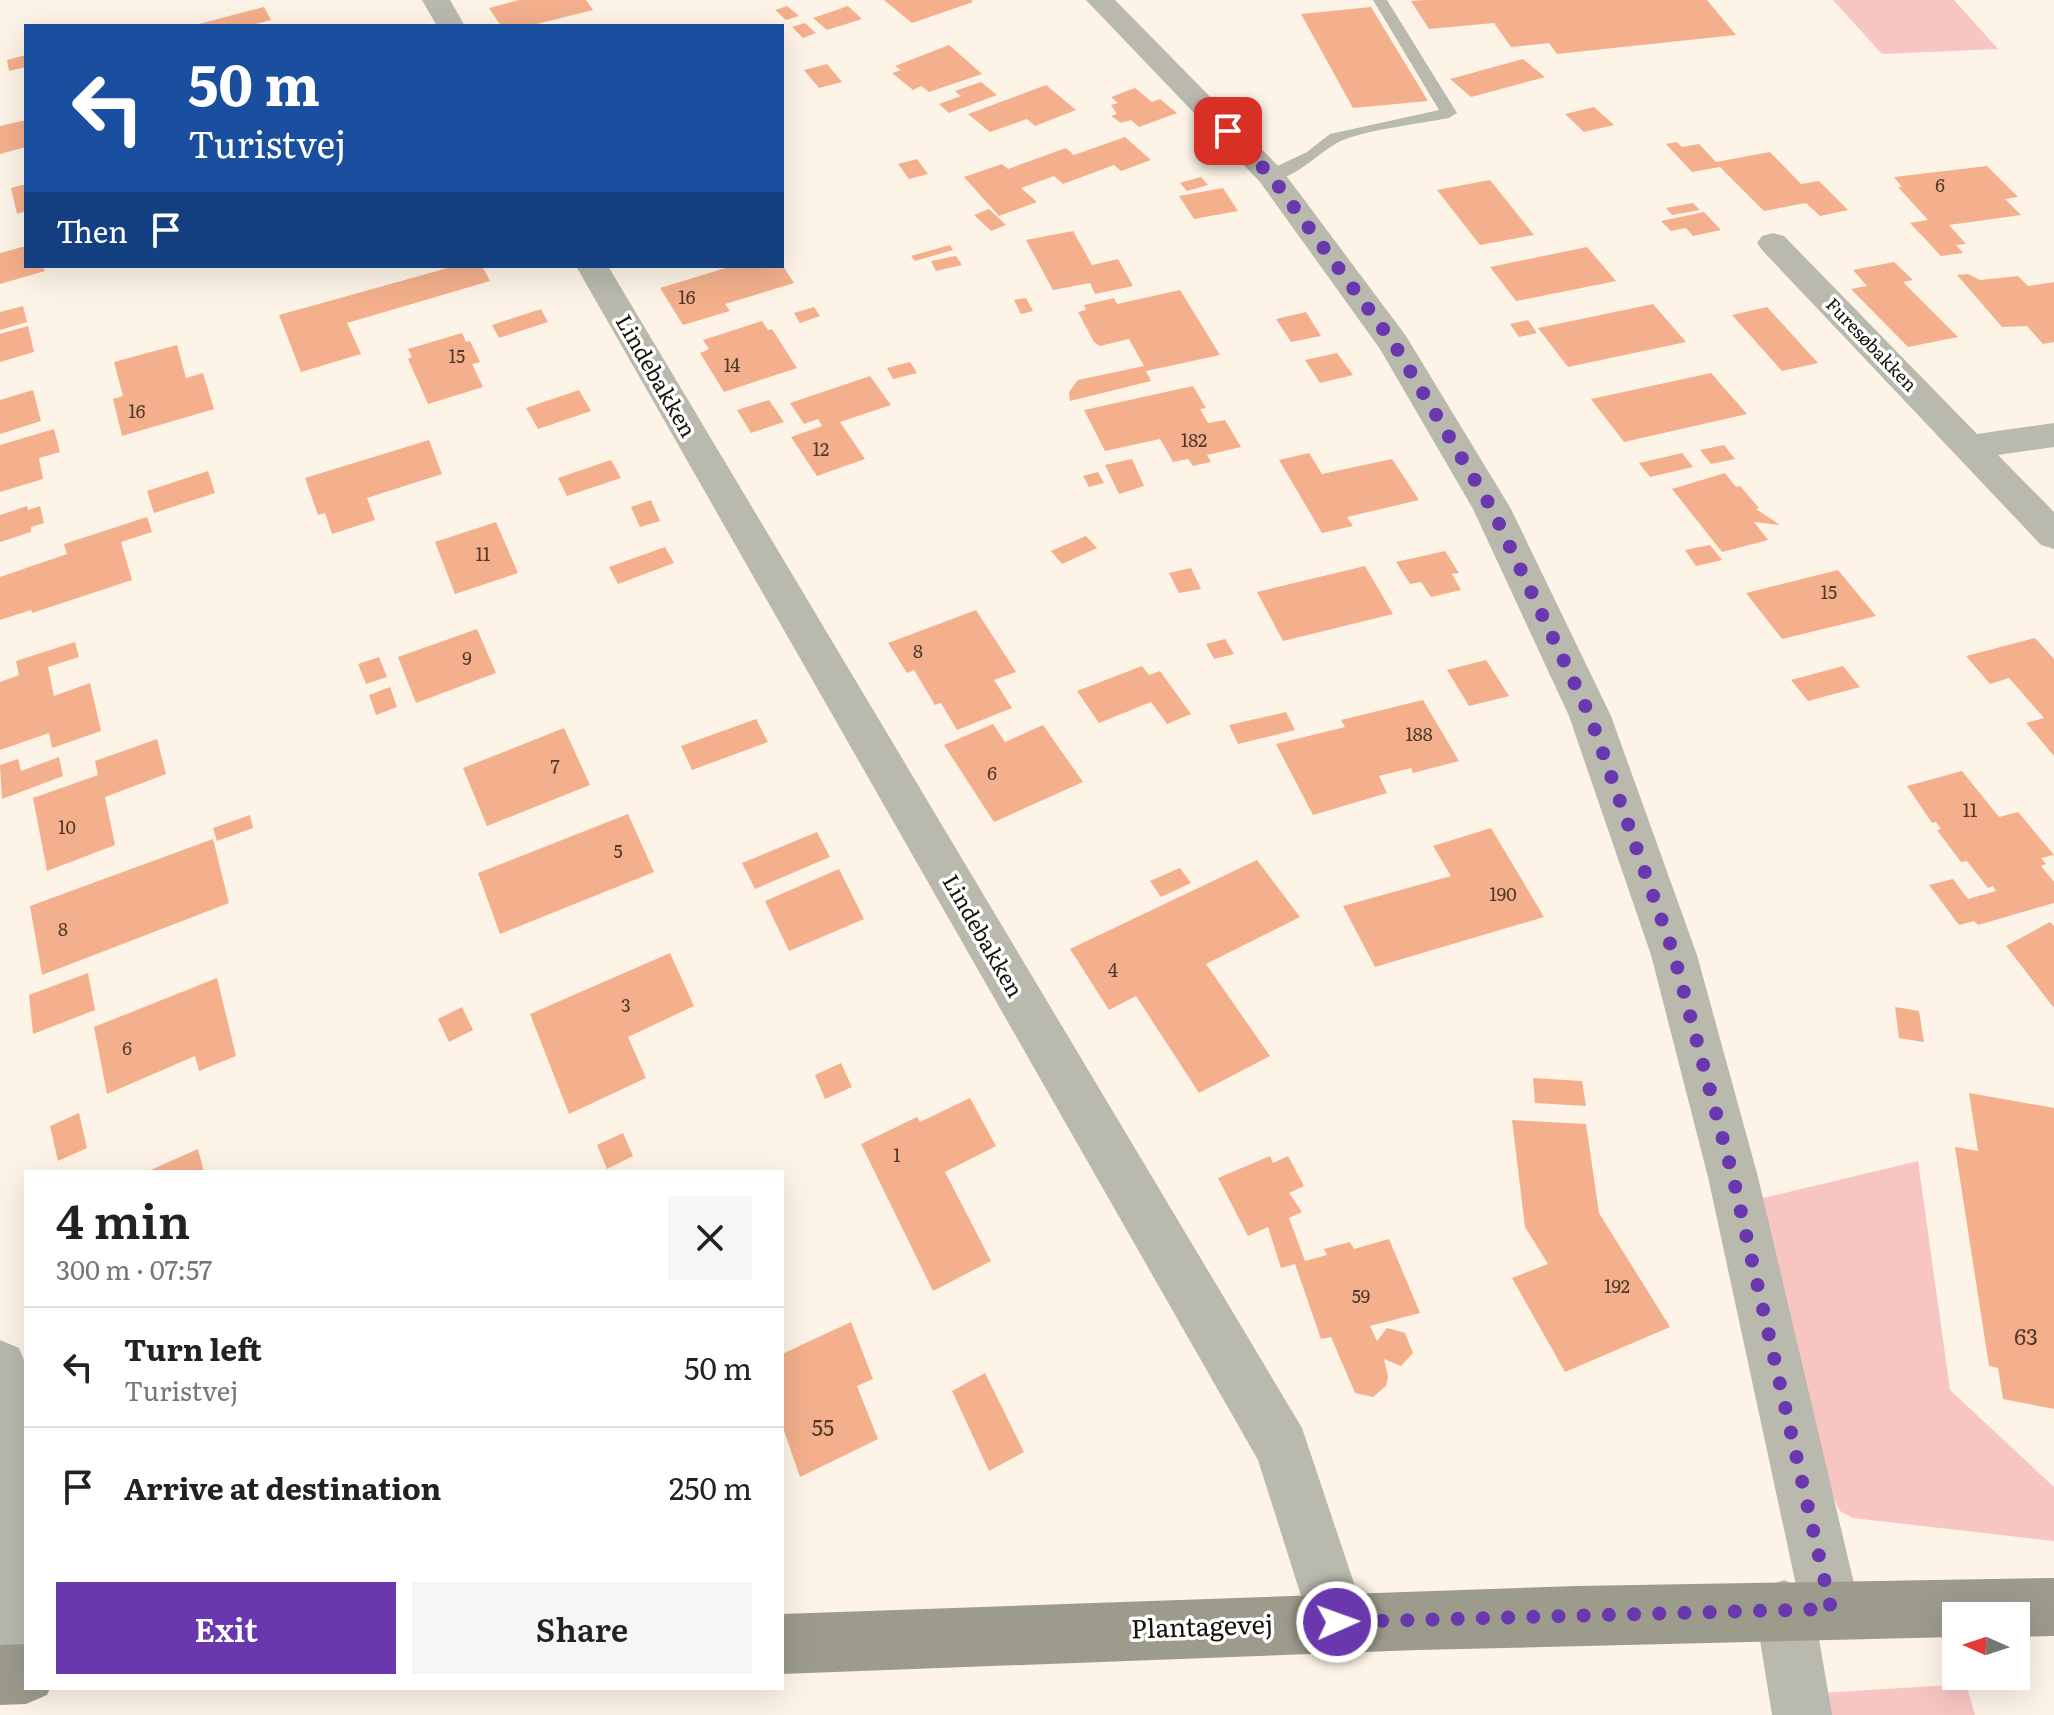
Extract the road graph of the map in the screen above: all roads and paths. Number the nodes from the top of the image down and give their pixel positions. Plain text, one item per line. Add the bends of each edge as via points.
1 (436, 0) edge
2 (1100, 0) edge
3 (1380, 0) edge
4 (450, 24) edge
5 (1271, 176) junction
6 (1773, 243) dead end
7 (593, 268) edge
8 (2054, 435) edge
9 (1969, 447) junction
10 (2054, 535) edge
11 (0, 1367) edge
12 (2054, 1607) edge
13 (1807, 1609) junction
14 (1337, 1622) junction
15 (784, 1644) edge
16 (0, 1653) edge
17 (24, 1674) edge
18 (0, 1675) edge
19 (1802, 1715) edge

1 - 4 street
2 - 5 street
3 - 5 lane via 1449,113 1336,137
5 - 13 street via 1402,356 1492,509 1590,716 1674,955 1733,1177
6 - 9 street, Furesøbakken
7 - 14 street, Lindebakken via 1282,1448
8 - 9 street
9 - 10 street, Furesøbakken
11 - 16 street via 23,1531
12 - 13 street, Plantagevej
13 - 14 street, Plantagevej
13 - 19 street
14 - 15 street, Plantagevej
17 - 18 street

